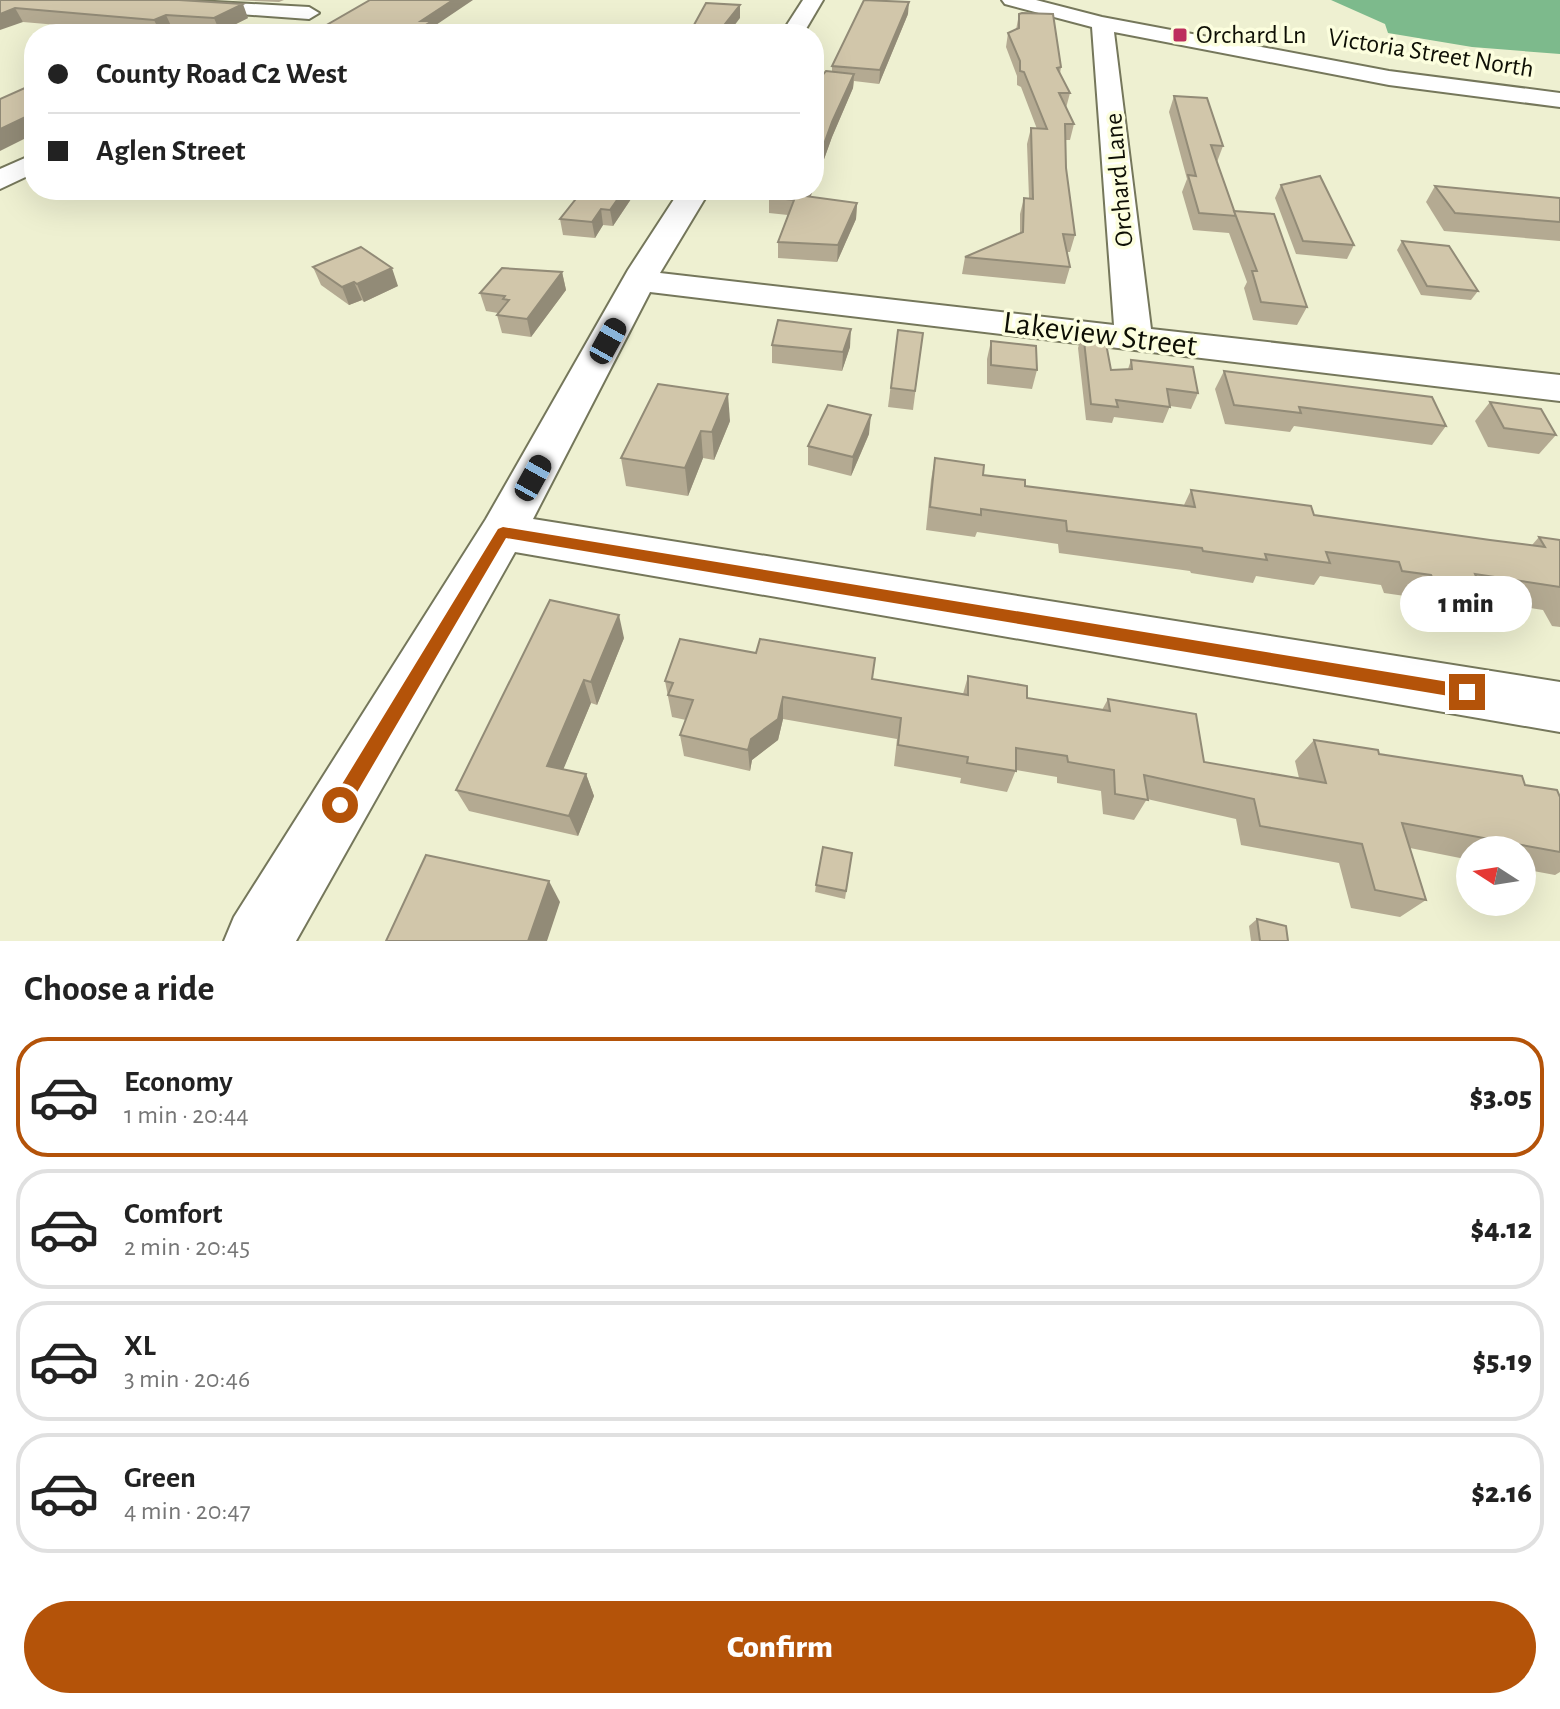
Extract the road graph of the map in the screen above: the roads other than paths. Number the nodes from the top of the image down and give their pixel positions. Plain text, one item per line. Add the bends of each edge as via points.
1 (333, 0) edge
2 (813, 0) edge
3 (1012, 0) edge
4 (182, 4) edge
5 (309, 13) junction
6 (1102, 23) junction
7 (289, 24) edge
8 (798, 24) edge
9 (1560, 100) edge
10 (24, 167) edge
11 (0, 180) edge
12 (689, 200) edge
13 (641, 281) junction
14 (1134, 338) junction
15 (1560, 388) edge
16 (503, 532) junction
17 (1560, 707) edge
18 (258, 941) edge

1 - 5 street
2 - 8 street
3 - 6 street, Victoria Street North
4 - 5 street
5 - 7 street
6 - 9 street, Victoria Street North via 1389,78
6 - 14 street, Orchard Lane
10 - 11 street
12 - 13 street
13 - 14 street, Lakeview Street
13 - 16 street
14 - 15 street, Lakeview Street
16 - 17 street
16 - 18 street

